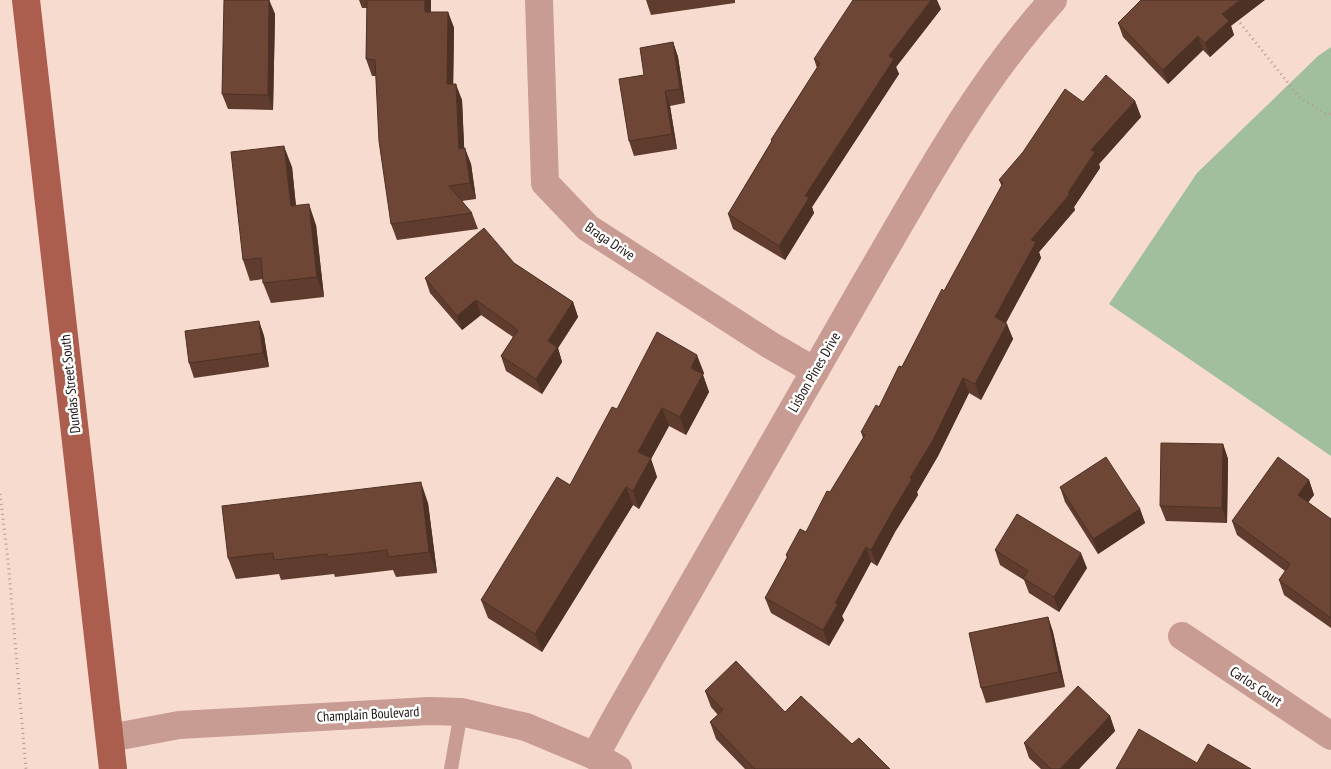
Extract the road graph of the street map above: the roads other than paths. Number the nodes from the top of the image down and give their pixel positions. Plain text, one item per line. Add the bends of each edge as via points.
1 (26, 0) edge
2 (539, 0) edge
3 (1053, 0) edge
4 (814, 371) junction
5 (1182, 636) dead end
6 (461, 712) junction
7 (1331, 736) edge
8 (110, 738) junction
9 (606, 763) edge
10 (113, 769) edge
11 (451, 769) edge

1 - 8 main road, Dundas Street South
2 - 4 street, Braga Drive via 545,183 588,228
3 - 4 street, Lisbon Pines Drive via 1014,45 980,92
4 - 9 street, Lisbon Pines Drive via 623,705
5 - 7 street, Carlos Court
6 - 8 street, Champlain Boulevard via 179,725
6 - 9 street, Champlain Boulevard via 526,727
6 - 11 lane
8 - 10 main road, Dundas Street South

